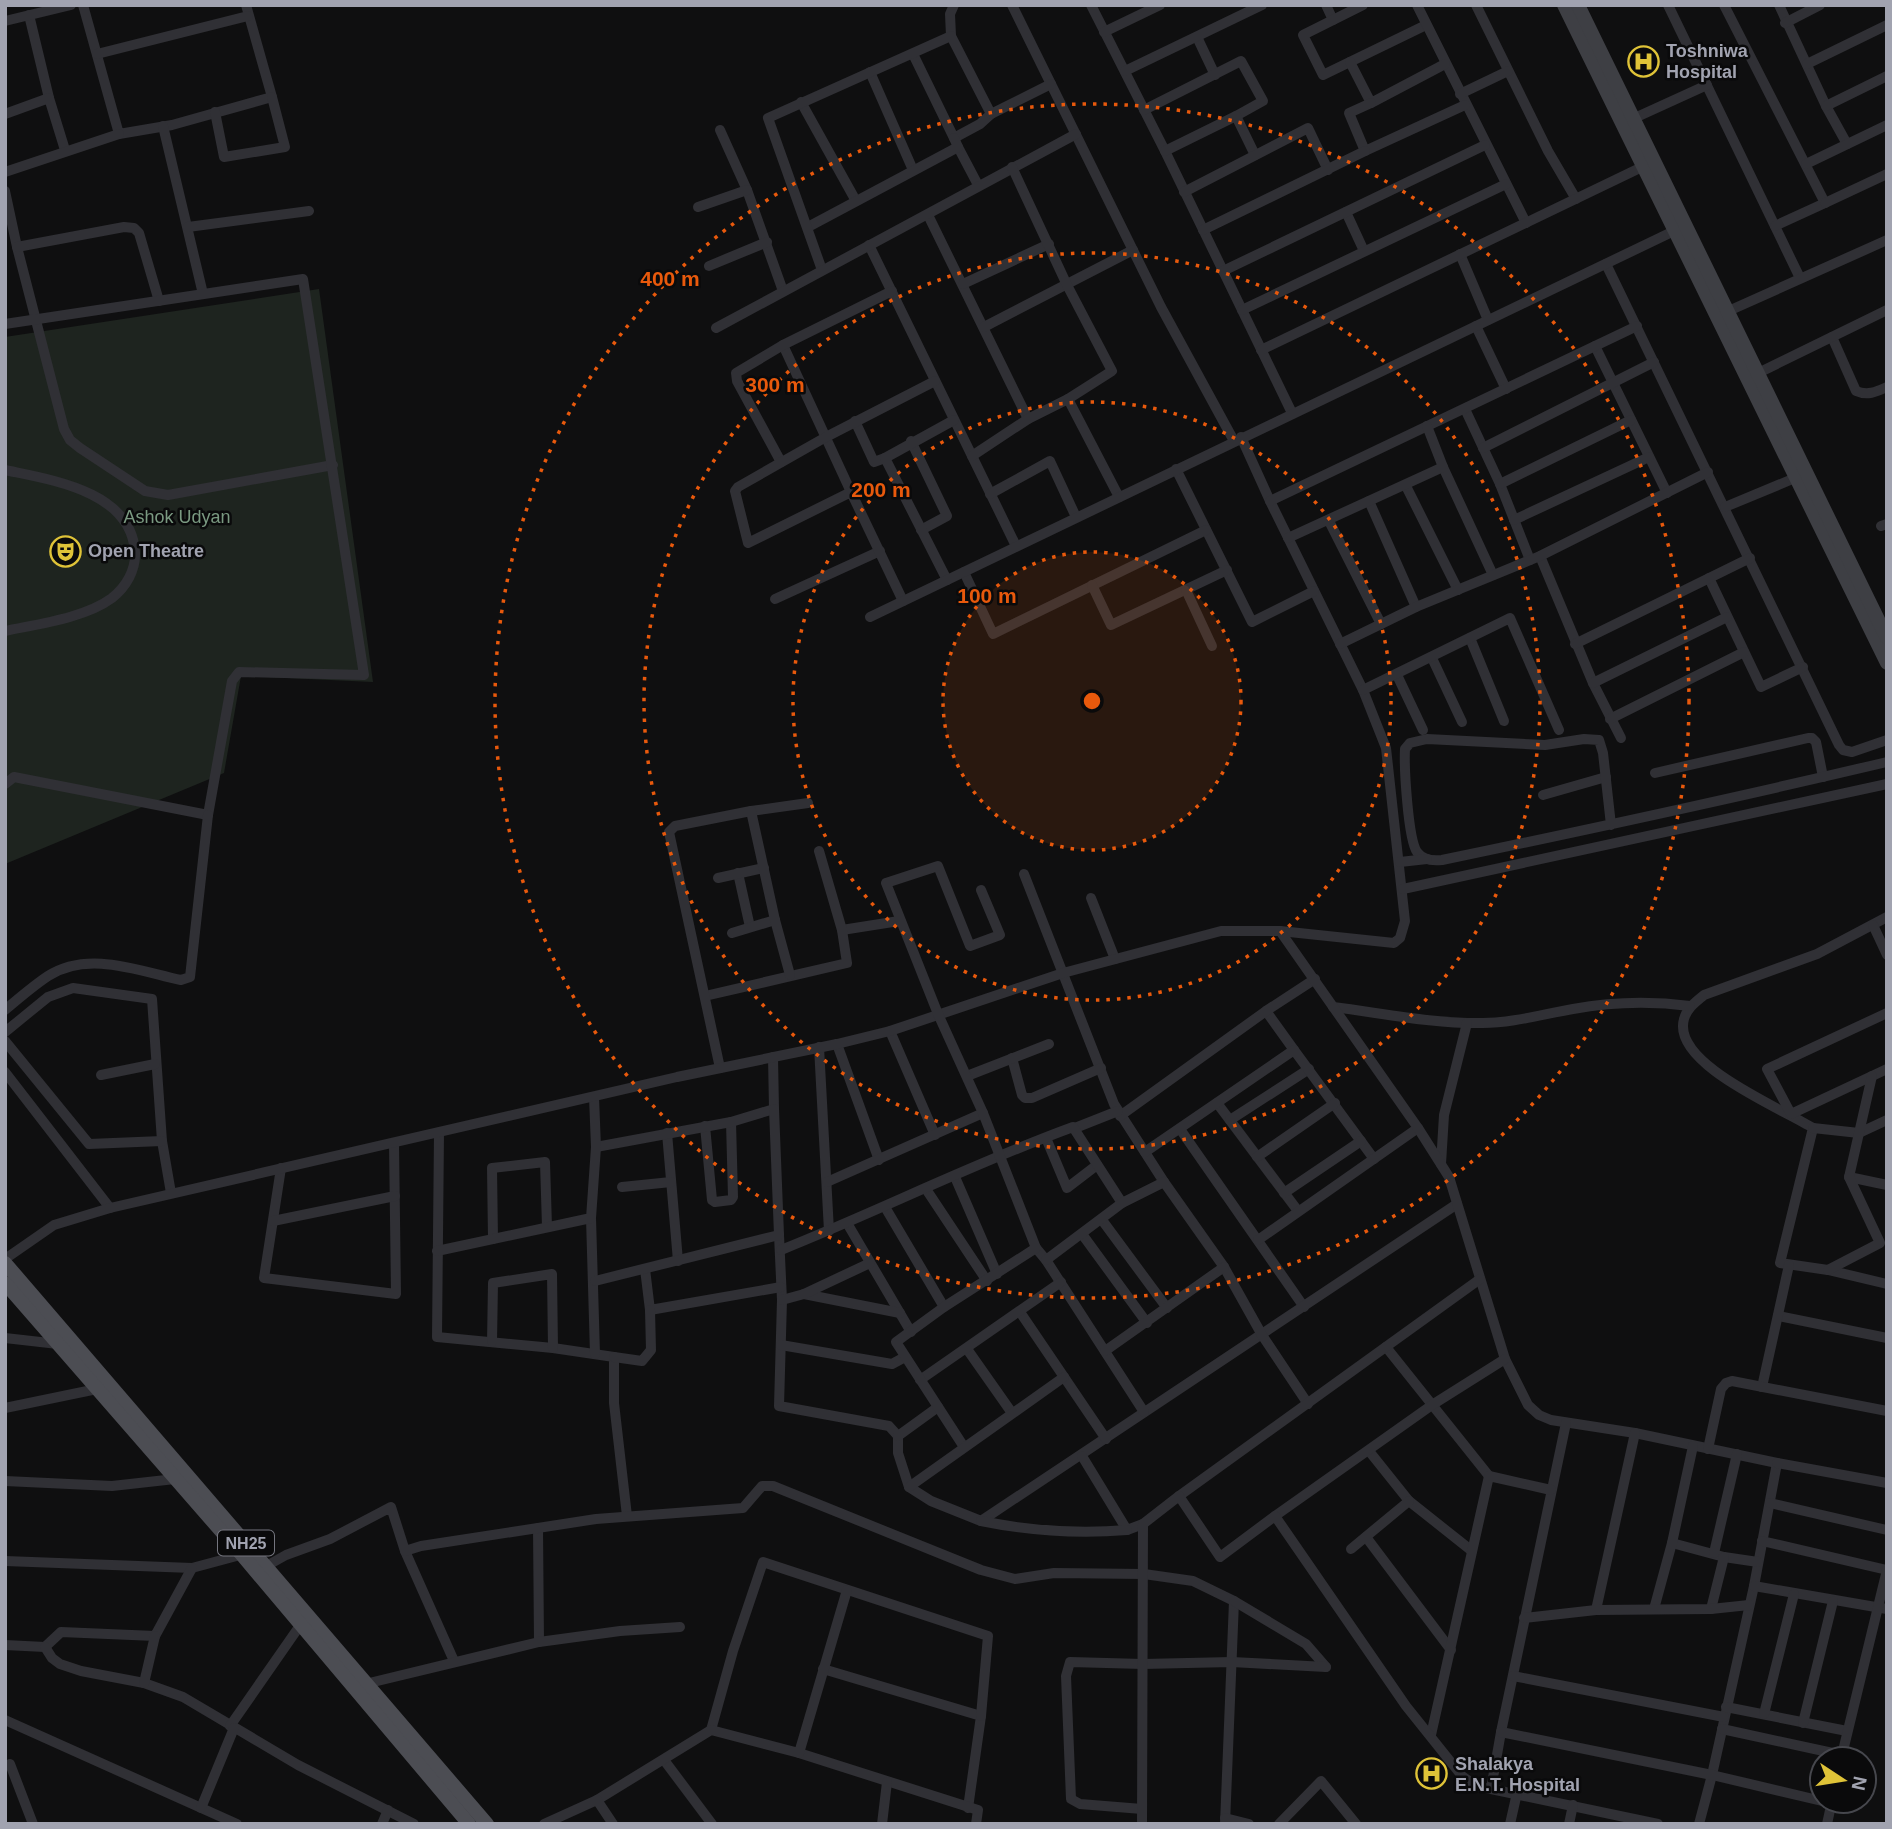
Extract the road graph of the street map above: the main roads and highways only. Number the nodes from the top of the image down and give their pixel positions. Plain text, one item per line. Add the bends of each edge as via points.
1 (5, 1261) edge
2 (5, 1283) edge
3 (248, 1553) junction
4 (261, 1569) junction
5 (469, 1824) edge
6 (486, 1824) edge

1 - 3 main road, NH25
2 - 3 main road, NH25 via 175,1479
3 - 4 main road, NH25
4 - 5 main road, NH25 via 301,1624
4 - 6 main road, NH25

